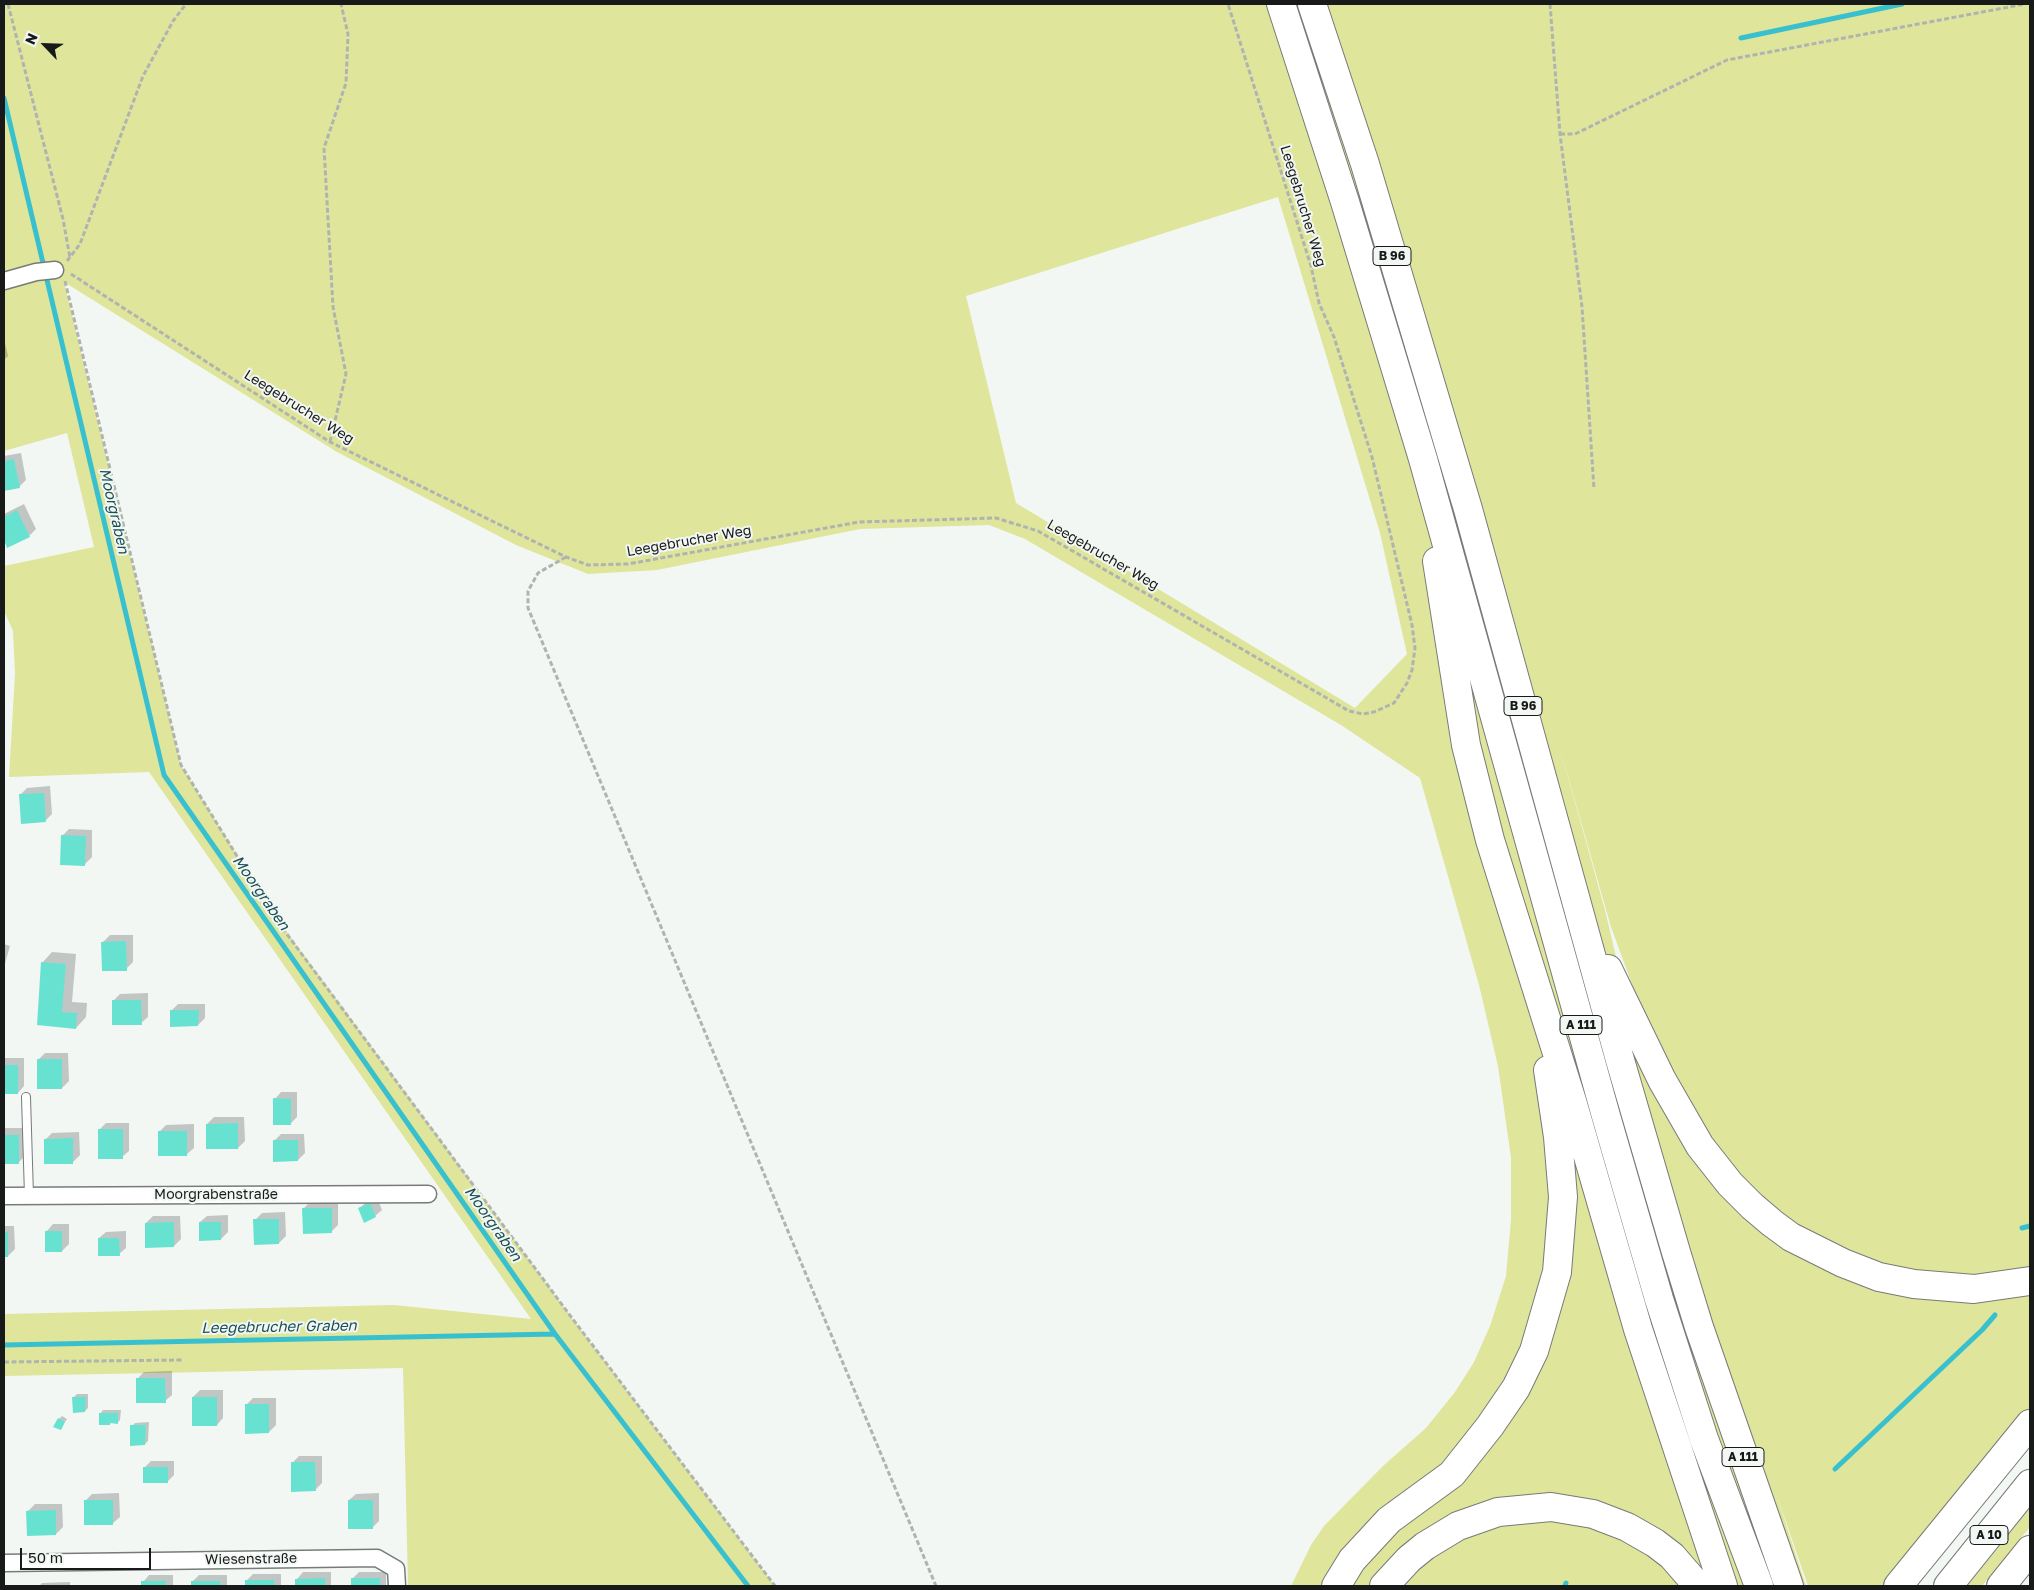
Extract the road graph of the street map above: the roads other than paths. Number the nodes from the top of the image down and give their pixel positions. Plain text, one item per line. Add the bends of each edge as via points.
1 (1280, 4) edge
2 (1312, 4) edge
3 (58, 269) road end
4 (4, 281) edge
5 (1423, 458) junction
6 (1578, 904) junction
7 (1535, 984) junction
8 (26, 1097) dead end
9 (428, 1194) dead end
10 (4, 1196) edge
11 (29, 1196) junction
12 (2030, 1281) edge
13 (2030, 1424) edge
14 (2030, 1484) edge
15 (2030, 1550) edge
16 (4, 1563) edge
17 (397, 1586) edge
18 (1336, 1586) edge
19 (1384, 1586) edge
20 (1698, 1586) edge
21 (1723, 1586) edge
22 (1758, 1586) edge
23 (1789, 1586) edge
24 (1898, 1586) edge
25 (1948, 1586) edge
26 (2001, 1586) edge

1 - 5 highway, B 96 via 1345,202
2 - 6 highway, B 96 via 1365,164 1468,509
3 - 4 street
5 - 7 highway via 1448,634 1472,770 1490,840
5 - 22 highway, A 111 via 1659,1299 1704,1440
6 - 12 highway via 1686,1124 1712,1163 1752,1206 1791,1237 1879,1277 1955,1288
6 - 23 highway, A 111 via 1699,1327
7 - 18 highway via 1558,1137 1562,1197 1557,1272 1534,1351 1516,1388 1452,1474 1389,1520 1352,1560
7 - 21 highway via 1638,1329
8 - 11 lane
9 - 11 street, Moorgrabenstraße
10 - 11 street, Moorgrabenstraße
13 - 24 highway
14 - 25 highway, A 10
15 - 26 highway
16 - 17 street, Wiesenstraße via 377,1558 396,1569
19 - 20 highway via 1425,1546 1458,1526 1498,1512 1551,1508 1593,1514 1635,1531 1672,1556

